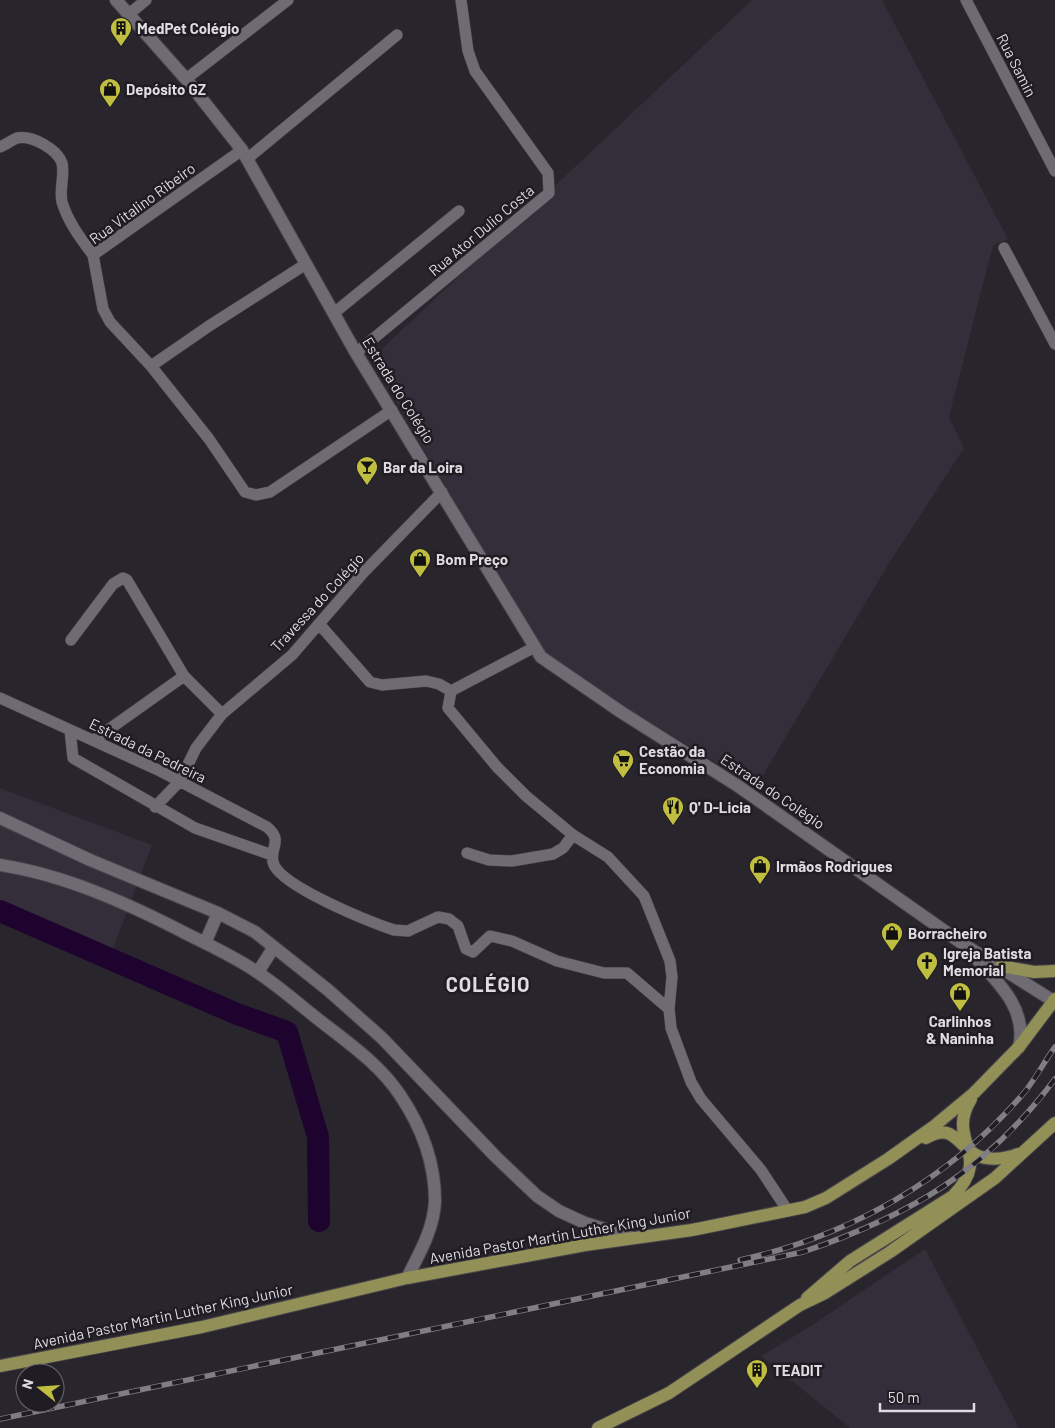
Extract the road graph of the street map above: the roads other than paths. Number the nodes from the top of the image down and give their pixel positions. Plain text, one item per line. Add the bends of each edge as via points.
1 (116, 0) edge
2 (146, 0) edge
3 (288, 0) edge
4 (461, 0) edge
5 (966, 0) edge
6 (129, 14) junction
7 (397, 35) dead end
8 (186, 79) junction
9 (0, 147) edge
10 (244, 154) junction
11 (1055, 171) edge
12 (459, 210) dead end
13 (1004, 248) dead end
14 (93, 255) junction
15 (306, 264) junction
16 (334, 313) junction
17 (1055, 344) edge
18 (356, 353) junction
19 (152, 366) junction
20 (392, 410) junction
21 (442, 492) junction
22 (320, 625) junction
23 (71, 640) dead end
24 (533, 648) junction
25 (184, 676) junction
26 (451, 691) junction
27 (0, 698) edge
28 (222, 714) junction
29 (70, 730) junction
30 (94, 740) junction
31 (180, 781) junction
32 (155, 807) junction
33 (0, 818) edge
34 (573, 835) junction
35 (467, 853) dead end
36 (272, 854) junction
37 (0, 866) edge
38 (218, 914) junction
39 (205, 943) junction
40 (963, 944) junction
41 (274, 947) junction
42 (1001, 966) junction
43 (1055, 970) edge
44 (258, 972) junction
45 (1055, 1001) edge
46 (669, 1009) junction
47 (1019, 1047) junction
48 (974, 1093) junction
49 (1055, 1123) edge
50 (970, 1150) junction
51 (1023, 1152) junction
52 (888, 1159) junction
53 (788, 1211) junction
54 (633, 1238) junction
55 (407, 1278) junction
56 (800, 1305) junction
57 (0, 1366) edge
58 (598, 1428) edge

1 - 6 main road, Estrada do Colégio
2 - 6 street
3 - 8 street
4 - 18 street, Rua Ator Dulio Costa via 468,51 476,70 548,173 549,193
5 - 11 street, Rua Samin
6 - 8 main road, Estrada do Colégio
7 - 10 street, Rua Vitalino Ribeiro
8 - 10 main road, Estrada do Colégio
9 - 14 street via 17,138 29,138 56,154 63,172 62,201 70,221
10 - 14 street, Rua Vitalino Ribeiro
10 - 15 main road, Estrada do Colégio
12 - 16 street
13 - 17 street
14 - 19 street, Rua Vitalino Ribeiro via 103,310 119,334
15 - 16 main road, Estrada do Colégio
15 - 19 street
16 - 18 main road, Estrada do Colégio
18 - 20 main road, Estrada do Colégio
19 - 20 street, Rua Vitalino Ribeiro via 209,439 245,492 256,495 270,492
20 - 21 main road, Estrada do Colégio
21 - 22 street, Travessa do Colégio
21 - 24 main road, Estrada do Colégio
22 - 26 street via 370,682 382,685 426,681
22 - 28 street, Travessa do Colégio via 292,655
23 - 25 street via 113,584 123,578 131,585
24 - 26 street
24 - 40 main road, Estrada do Colégio via 554,668 738,786
25 - 28 street
25 - 30 street
26 - 34 street via 448,708 453,716 497,767
27 - 29 street, Estrada da Pedreira
28 - 31 street, Travessa do Colégio via 196,748
29 - 30 street, Estrada da Pedreira
29 - 32 street via 73,758 122,784
30 - 31 street, Estrada da Pedreira
31 - 32 street, Travessa do Colégio
31 - 36 street, Estrada da Pedreira via 267,827 276,839
32 - 36 street via 195,828
33 - 38 main road
34 - 35 street via 563,848 553,854 512,861 490,860
34 - 46 street via 608,857 644,896 670,961
36 - 46 street via 279,872 307,892 380,926 408,931 438,917 449,919 458,926 466,949 473,952 490,936 512,941 558,961 604,973 627,973
37 - 39 main road via 44,875 139,910
38 - 39 main road
38 - 41 main road via 255,932
39 - 44 main road
40 - 42 main road, Estrada do Colégio
40 - 47 main road, Estrada do Colégio via 1009,996 1021,1024
41 - 44 main road
41 - 54 main road via 382,1038 537,1196 585,1223
42 - 43 main road via 1034,972
42 - 45 main road, Estrada do Colégio
44 - 55 main road via 376,1067 399,1094 415,1121 426,1146 435,1202 430,1228
45 - 47 main road, Avenida Pastor Martin Luther King Junior
46 - 53 street via 671,1028 691,1082 761,1170
47 - 48 main road, Avenida Pastor Martin Luther King Junior
48 - 50 main road via 962,1116 962,1134
48 - 52 main road, Avenida Pastor Martin Luther King Junior
49 - 51 main road
50 - 51 main road via 978,1156 998,1159
50 - 52 main road via 948,1133 940,1132
50 - 56 main road via 972,1160 966,1180 953,1196 850,1260
51 - 56 main road via 995,1178 931,1224 826,1292
52 - 53 main road, Avenida Pastor Martin Luther King Junior via 826,1198
53 - 54 main road, Avenida Pastor Martin Luther King Junior
54 - 55 main road, Avenida Pastor Martin Luther King Junior
55 - 57 main road, Avenida Pastor Martin Luther King Junior via 202,1327
56 - 58 main road via 669,1393

